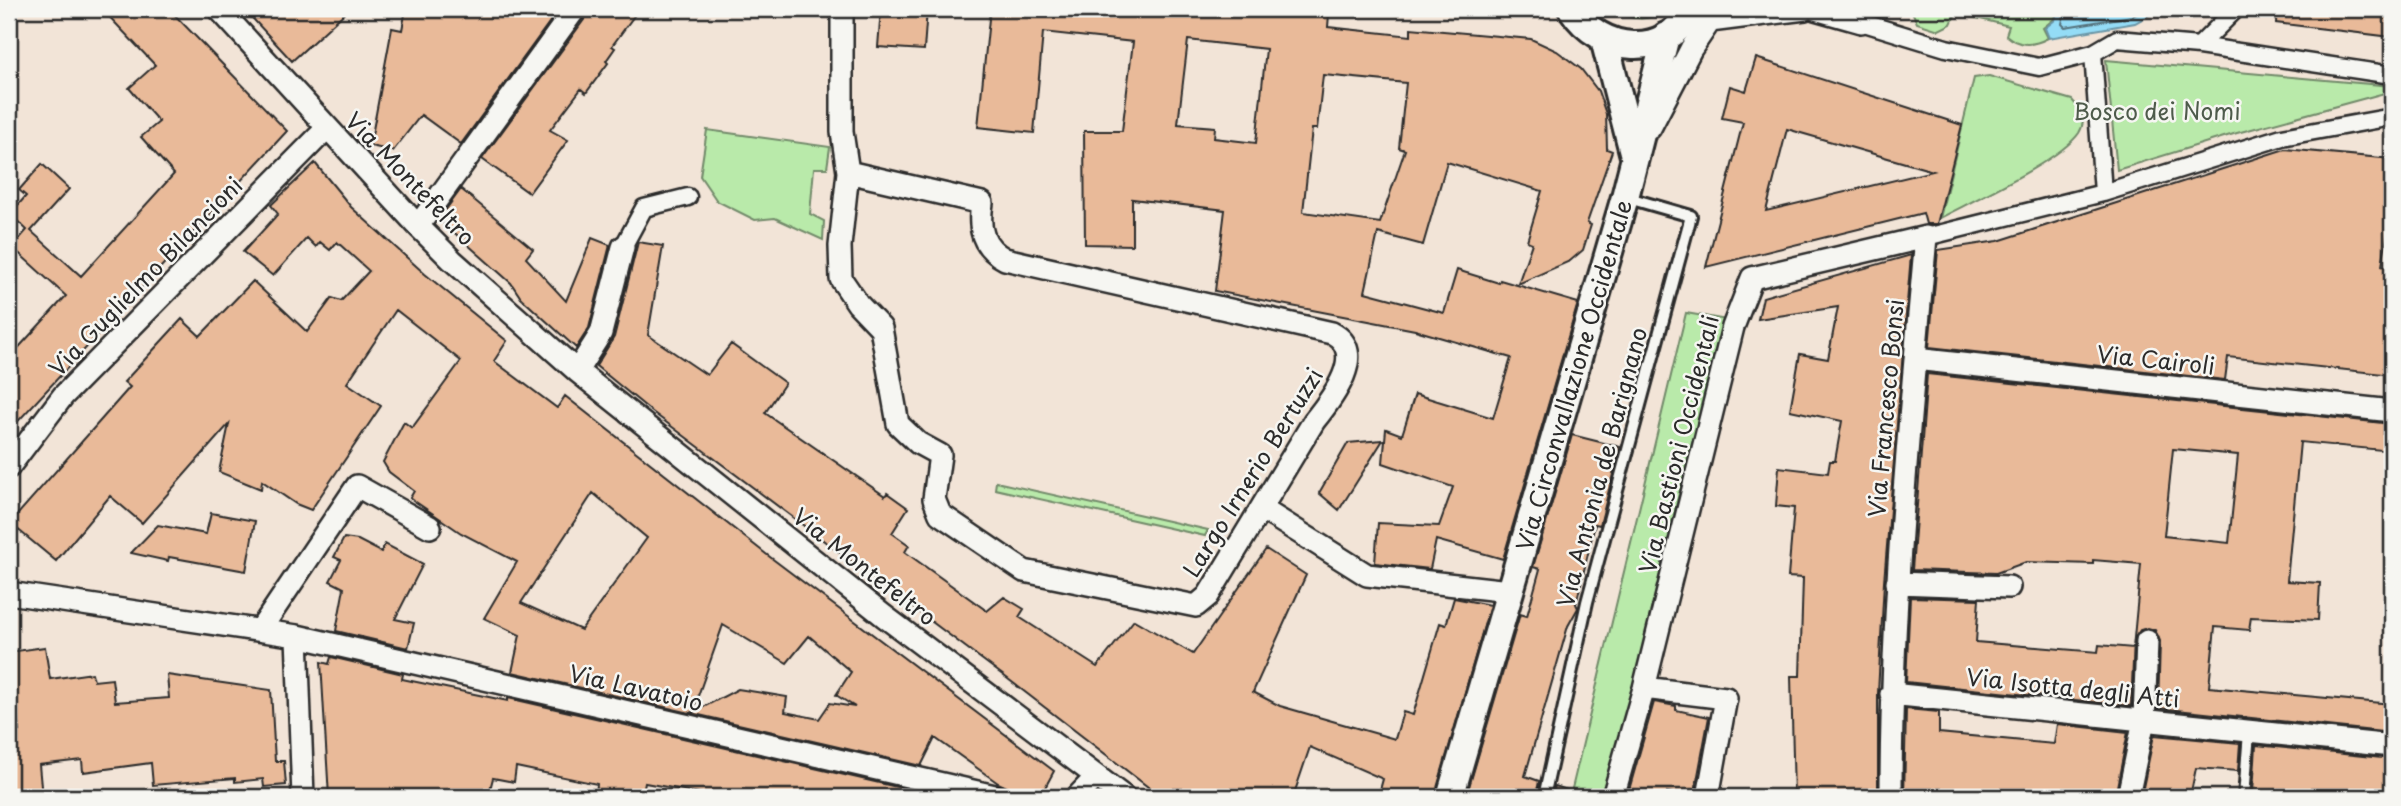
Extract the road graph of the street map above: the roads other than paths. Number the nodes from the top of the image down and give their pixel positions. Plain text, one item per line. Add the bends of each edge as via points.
1 (219, 9) edge
2 (575, 9) edge
3 (842, 9) edge
4 (1573, 9) edge
5 (1805, 9) edge
6 (1815, 9) edge
7 (2236, 9) edge
8 (1696, 14) edge
9 (1861, 22) joint
10 (1666, 36) junction
11 (1604, 39) junction
12 (2199, 46) junction
13 (2092, 53) junction
14 (2392, 75) edge
15 (2392, 117) edge
16 (327, 128) junction
17 (1635, 158) junction
18 (848, 172) junction
19 (2103, 193) junction
20 (688, 197) dead end
21 (1625, 197) junction
22 (418, 226) junction
23 (1926, 237) junction
24 (623, 247) joint
25 (1915, 359) junction
26 (577, 371) junction
27 (2392, 411) edge
28 (9, 467) edge
29 (1262, 509) junction
30 (430, 527) dead end
31 (1897, 583) junction
32 (2009, 587) dead end
33 (1509, 591) junction
34 (9, 593) edge
35 (260, 630) junction
36 (297, 636) junction
37 (2147, 641) dead end
38 (1644, 688) junction
39 (1891, 694) junction
40 (2144, 720) junction
41 (2249, 732) junction
42 (2392, 746) edge
43 (1096, 777) junction
44 (303, 797) edge
45 (999, 797) edge
46 (1077, 797) edge
47 (1124, 797) edge
48 (1450, 797) edge
49 (1544, 797) edge
50 (1613, 797) edge
51 (1708, 797) edge
52 (1891, 797) edge
53 (2128, 797) edge
54 (2244, 797) edge

1 - 16 street, Via Montefeltro
2 - 22 street
3 - 18 street, Largo Irnerio Bertuzzi via 842,132
4 - 11 street
5 - 8 street
6 - 9 street
7 - 12 street
8 - 10 street
8 - 17 street, Via Circonvallazione Occidentale via 1691,49
9 - 13 street via 1945,48 2039,67
10 - 11 street via 1636,45
10 - 17 street, Via Circonvallazione Occidentale
11 - 17 street, Via Circonvallazione Occidentale
12 - 13 street via 2117,39
12 - 14 street
13 - 19 street
15 - 19 street via 2282,137
16 - 22 street, Via Montefeltro
16 - 28 street, Via Guglielmo Bilancioni via 63,396
17 - 21 street, Via Circonvallazione Occidentale
18 - 29 street, Largo Irnerio Bertuzzi via 982,203 978,224 992,253 1005,259 1341,338 1348,348 1346,368
18 - 29 street, Largo Irnerio Bertuzzi via 841,279 881,328 898,424 940,455 934,499 940,514 1024,571 1196,606 1208,596
19 - 23 street
20 - 24 street via 644,208
21 - 33 street, Via Circonvallazione Occidentale
21 - 49 lane, Via Antonia de Barignano via 1691,216 1587,602
22 - 26 street, Via Montefeltro
23 - 25 street, Via Francesco Bonsi
23 - 38 street, Via Bastioni Occidentali via 1752,278 1733,327
24 - 26 street via 601,333
25 - 27 street, Via Cairoli
25 - 31 street, Via Francesco Bonsi
26 - 43 street, Via Montefeltro via 884,616
29 - 33 street via 1367,575
30 - 35 street via 357,486
31 - 32 street
31 - 39 street, Via Francesco Bonsi
33 - 48 street, Via Circonvallazione Occidentale
34 - 35 street, Via Lavatoio
35 - 36 street, Via Lavatoio
36 - 44 street
36 - 45 street, Via Lavatoio
37 - 40 street
38 - 50 street, Via Bastioni Occidentali
38 - 51 street via 1726,698
39 - 40 street, Via Isotta degli Atti
39 - 52 street, Via Francesco Bonsi
40 - 41 street, Via Isotta degli Atti
40 - 53 street
41 - 42 street, Via Isotta degli Atti
41 - 54 lane
43 - 46 street
43 - 47 street, Via Montefeltro

